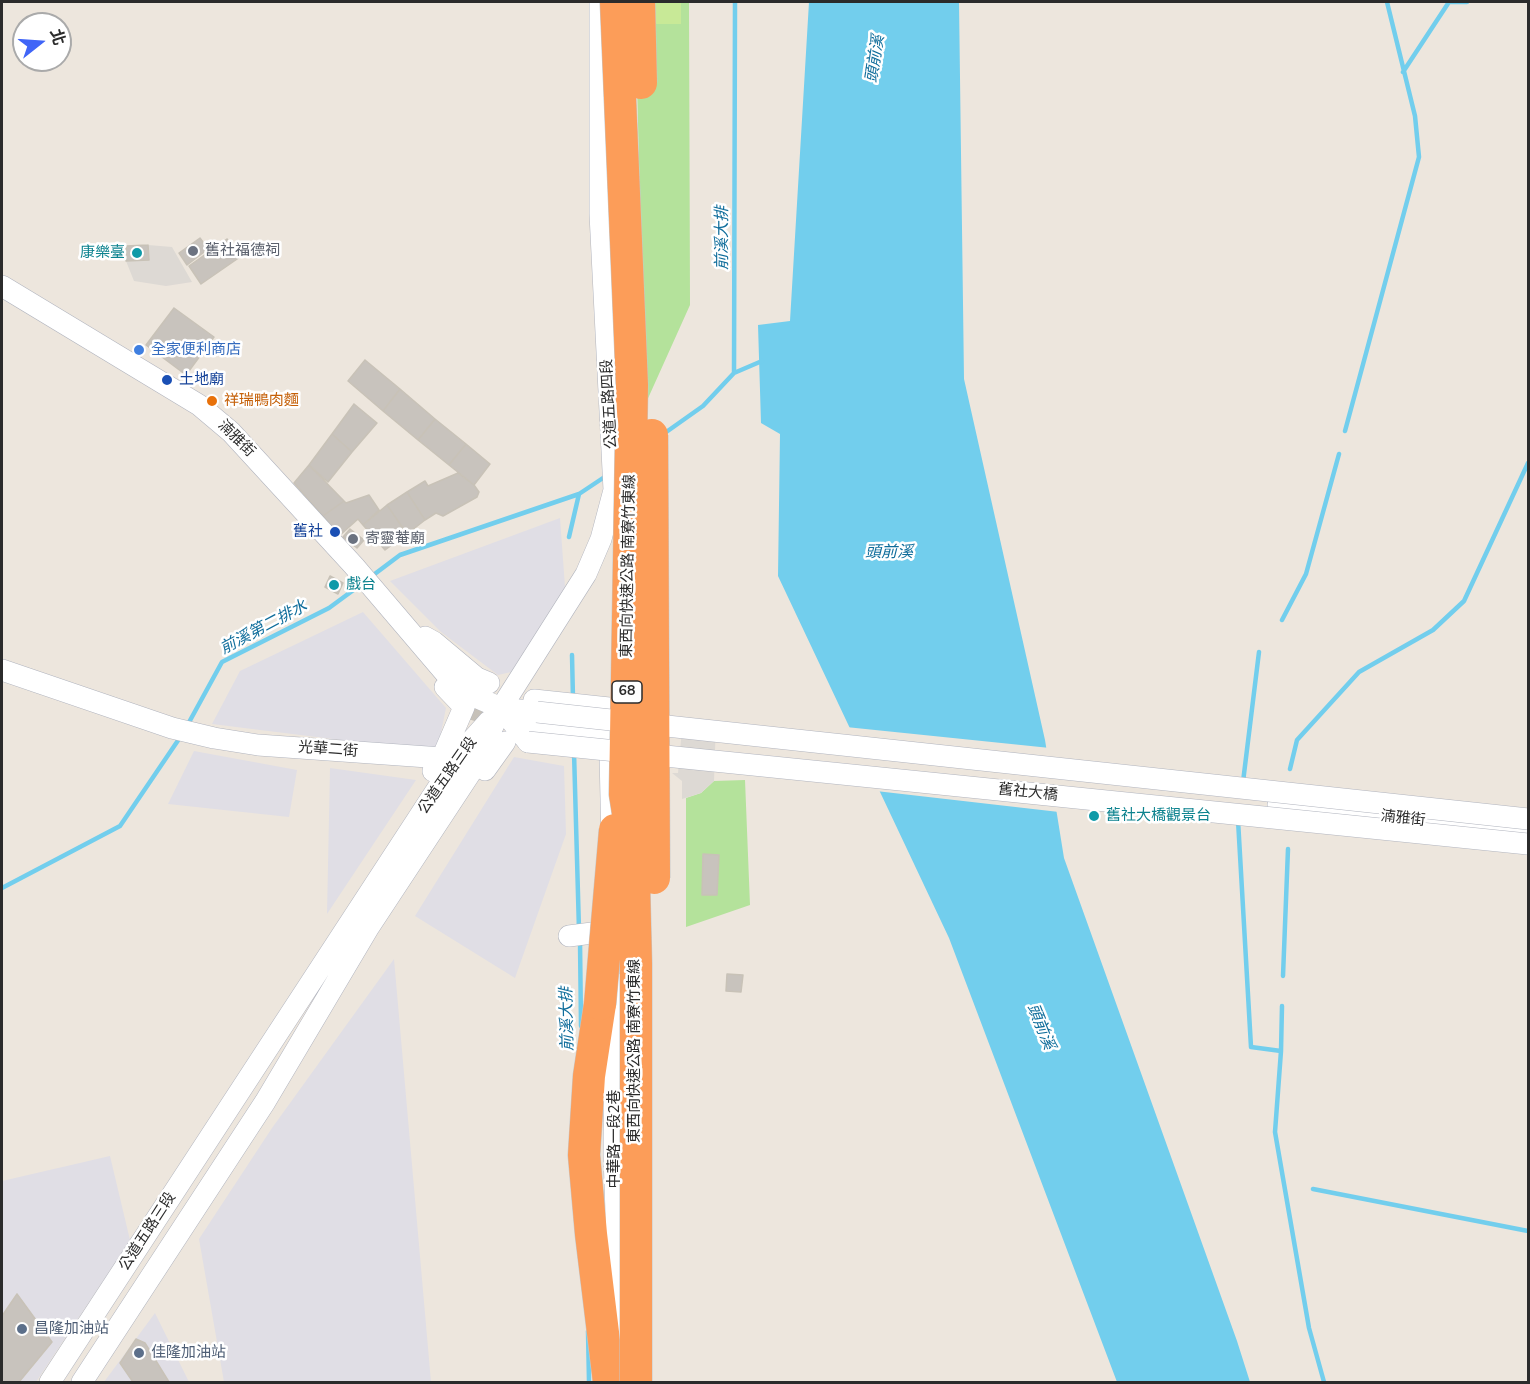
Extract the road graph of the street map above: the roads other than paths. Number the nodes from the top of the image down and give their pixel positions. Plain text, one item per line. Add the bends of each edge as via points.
1 (600, 2) edge
2 (606, 2) edge
3 (616, 2) edge
4 (639, 2) edge
5 (600, 214) junction
6 (2, 286) edge
7 (408, 629) junction
8 (2, 670) edge
9 (489, 683) dead end
10 (501, 708) junction
11 (533, 720) junction
12 (610, 735) junction
13 (505, 742) dead end
14 (442, 758) junction
15 (625, 795) junction
16 (1278, 805) dead end
17 (1528, 819) edge
18 (1528, 833) edge
19 (1528, 844) edge
20 (613, 885) junction
21 (600, 932) junction
22 (569, 936) dead end
23 (615, 978) junction
24 (245, 1082) junction
25 (265, 1102) junction
26 (92, 1317) junction
27 (115, 1332) junction
28 (643, 1380) edge
29 (50, 1383) edge
30 (82, 1383) edge
31 (609, 1383) edge

1 - 5 street, 公道五路四段
2 - 5 street, 公道五路四段 via 609,196
3 - 15 highway, 東西向快速公路 南寮竹東線 / 68, bridge via 633,385
4 - 28 highway, 東西向快速公路 南寮竹東線 / 68, bridge via 653,496
5 - 10 street, 公道五路四段 via 614,490 601,539 586,574
6 - 7 street, 湳雅街 via 199,405 231,432
7 - 9 street via 434,642 477,678
7 - 10 street via 446,674 471,695
7 - 14 street, 公道五路三段 via 428,670 464,706
8 - 14 street, 光華二街 via 172,728 214,738 258,745
10 - 11 street
10 - 11 street
10 - 24 street, 公道五路三段 via 462,751
10 - 25 street, 公道五路三段 via 477,763 369,927
11 - 12 street via 559,730
11 - 12 street via 562,704 609,708
11 - 17 street, 舊社大橋, bridge
11 - 19 street, 舊社大橋, bridge
12 - 20 street, 中華路一段2巷
13 - 25 street, 公道五路三段 via 310,1048
14 - 24 street, 公道五路三段 via 273,1018
15 - 28 highway, 東西向快速公路 南寮竹東線 / 68, bridge via 633,845
15 - 31 highway, bridge via 615,832 584,1155
16 - 18 street, 湳雅街
20 - 21 street, 中華路一段2巷
20 - 23 street, 中華路一段2巷
21 - 22 street
21 - 23 street, 中華路一段2巷
23 - 28 street, 中華路一段2巷 via 620,1332
24 - 26 street, 公道五路三段
25 - 27 street, 公道五路三段
26 - 27 street
26 - 29 street, 公道五路三段
27 - 30 street, 公道五路三段

